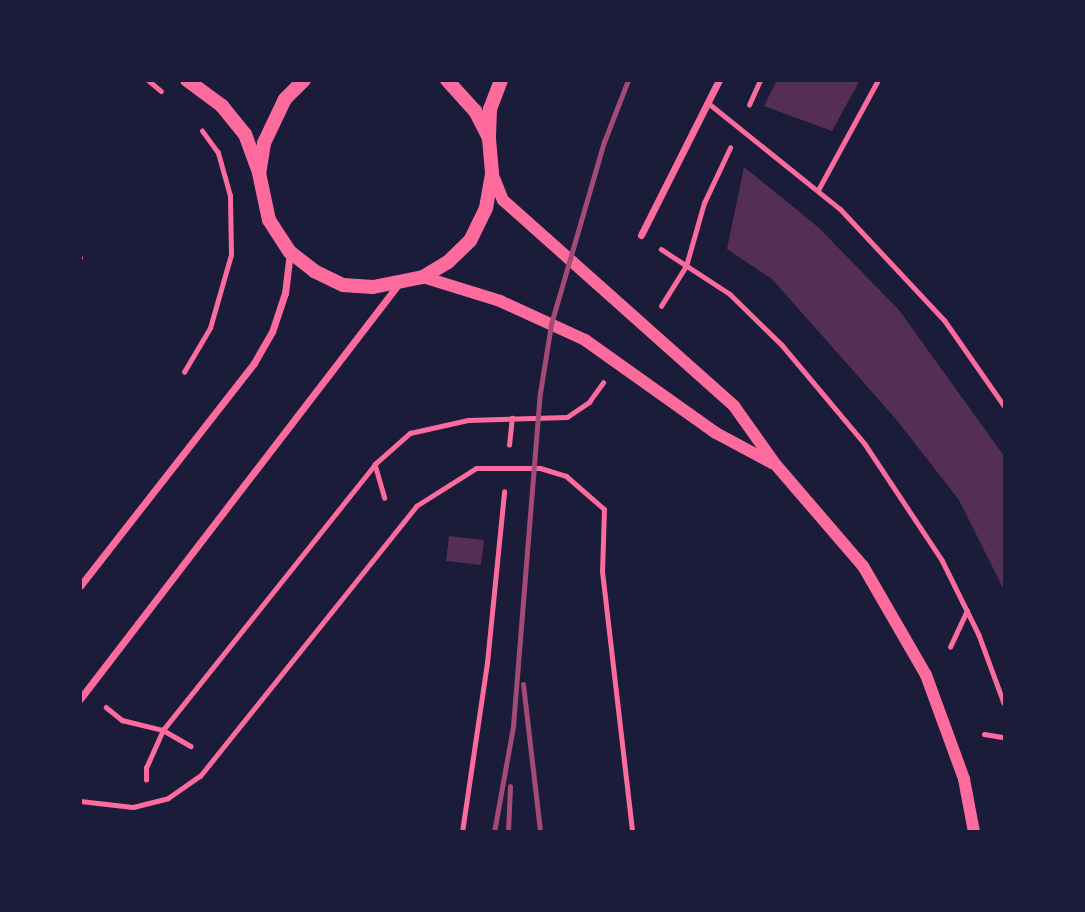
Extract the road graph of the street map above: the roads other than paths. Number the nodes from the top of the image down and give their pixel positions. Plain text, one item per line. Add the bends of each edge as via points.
1 (187, 80) edge
2 (304, 80) edge
3 (447, 80) edge
4 (501, 80) edge
5 (719, 80) edge
6 (878, 80) edge
7 (708, 103) junction
8 (489, 138) junction
9 (259, 173) junction
10 (492, 173) junction
11 (818, 190) junction
12 (641, 235) road end
13 (290, 251) junction
14 (423, 277) junction
15 (397, 286) junction
16 (1004, 406) edge
17 (776, 465) junction
18 (80, 586) edge
19 (80, 699) edge
20 (80, 801) edge
21 (632, 831) edge
22 (974, 831) edge

1 - 9 main road via 222,106 245,134
2 - 9 main road via 275,116
3 - 8 main road via 475,111
4 - 8 main road via 490,109
5 - 7 street
6 - 11 lane
7 - 11 lane
7 - 12 street
8 - 10 main road
9 - 13 main road via 269,220
10 - 14 main road via 486,208 470,241
10 - 17 street via 503,200 734,406
11 - 16 lane via 944,320
13 - 15 main road via 314,271 343,285
13 - 18 street via 285,293 272,332 254,363
14 - 15 main road
14 - 17 street via 500,302 585,340 716,433
15 - 19 street
17 - 22 street via 863,566 926,675 964,779
20 - 21 lane via 133,807 169,798 200,776 416,506 476,468 540,468 566,476 604,509 602,571

